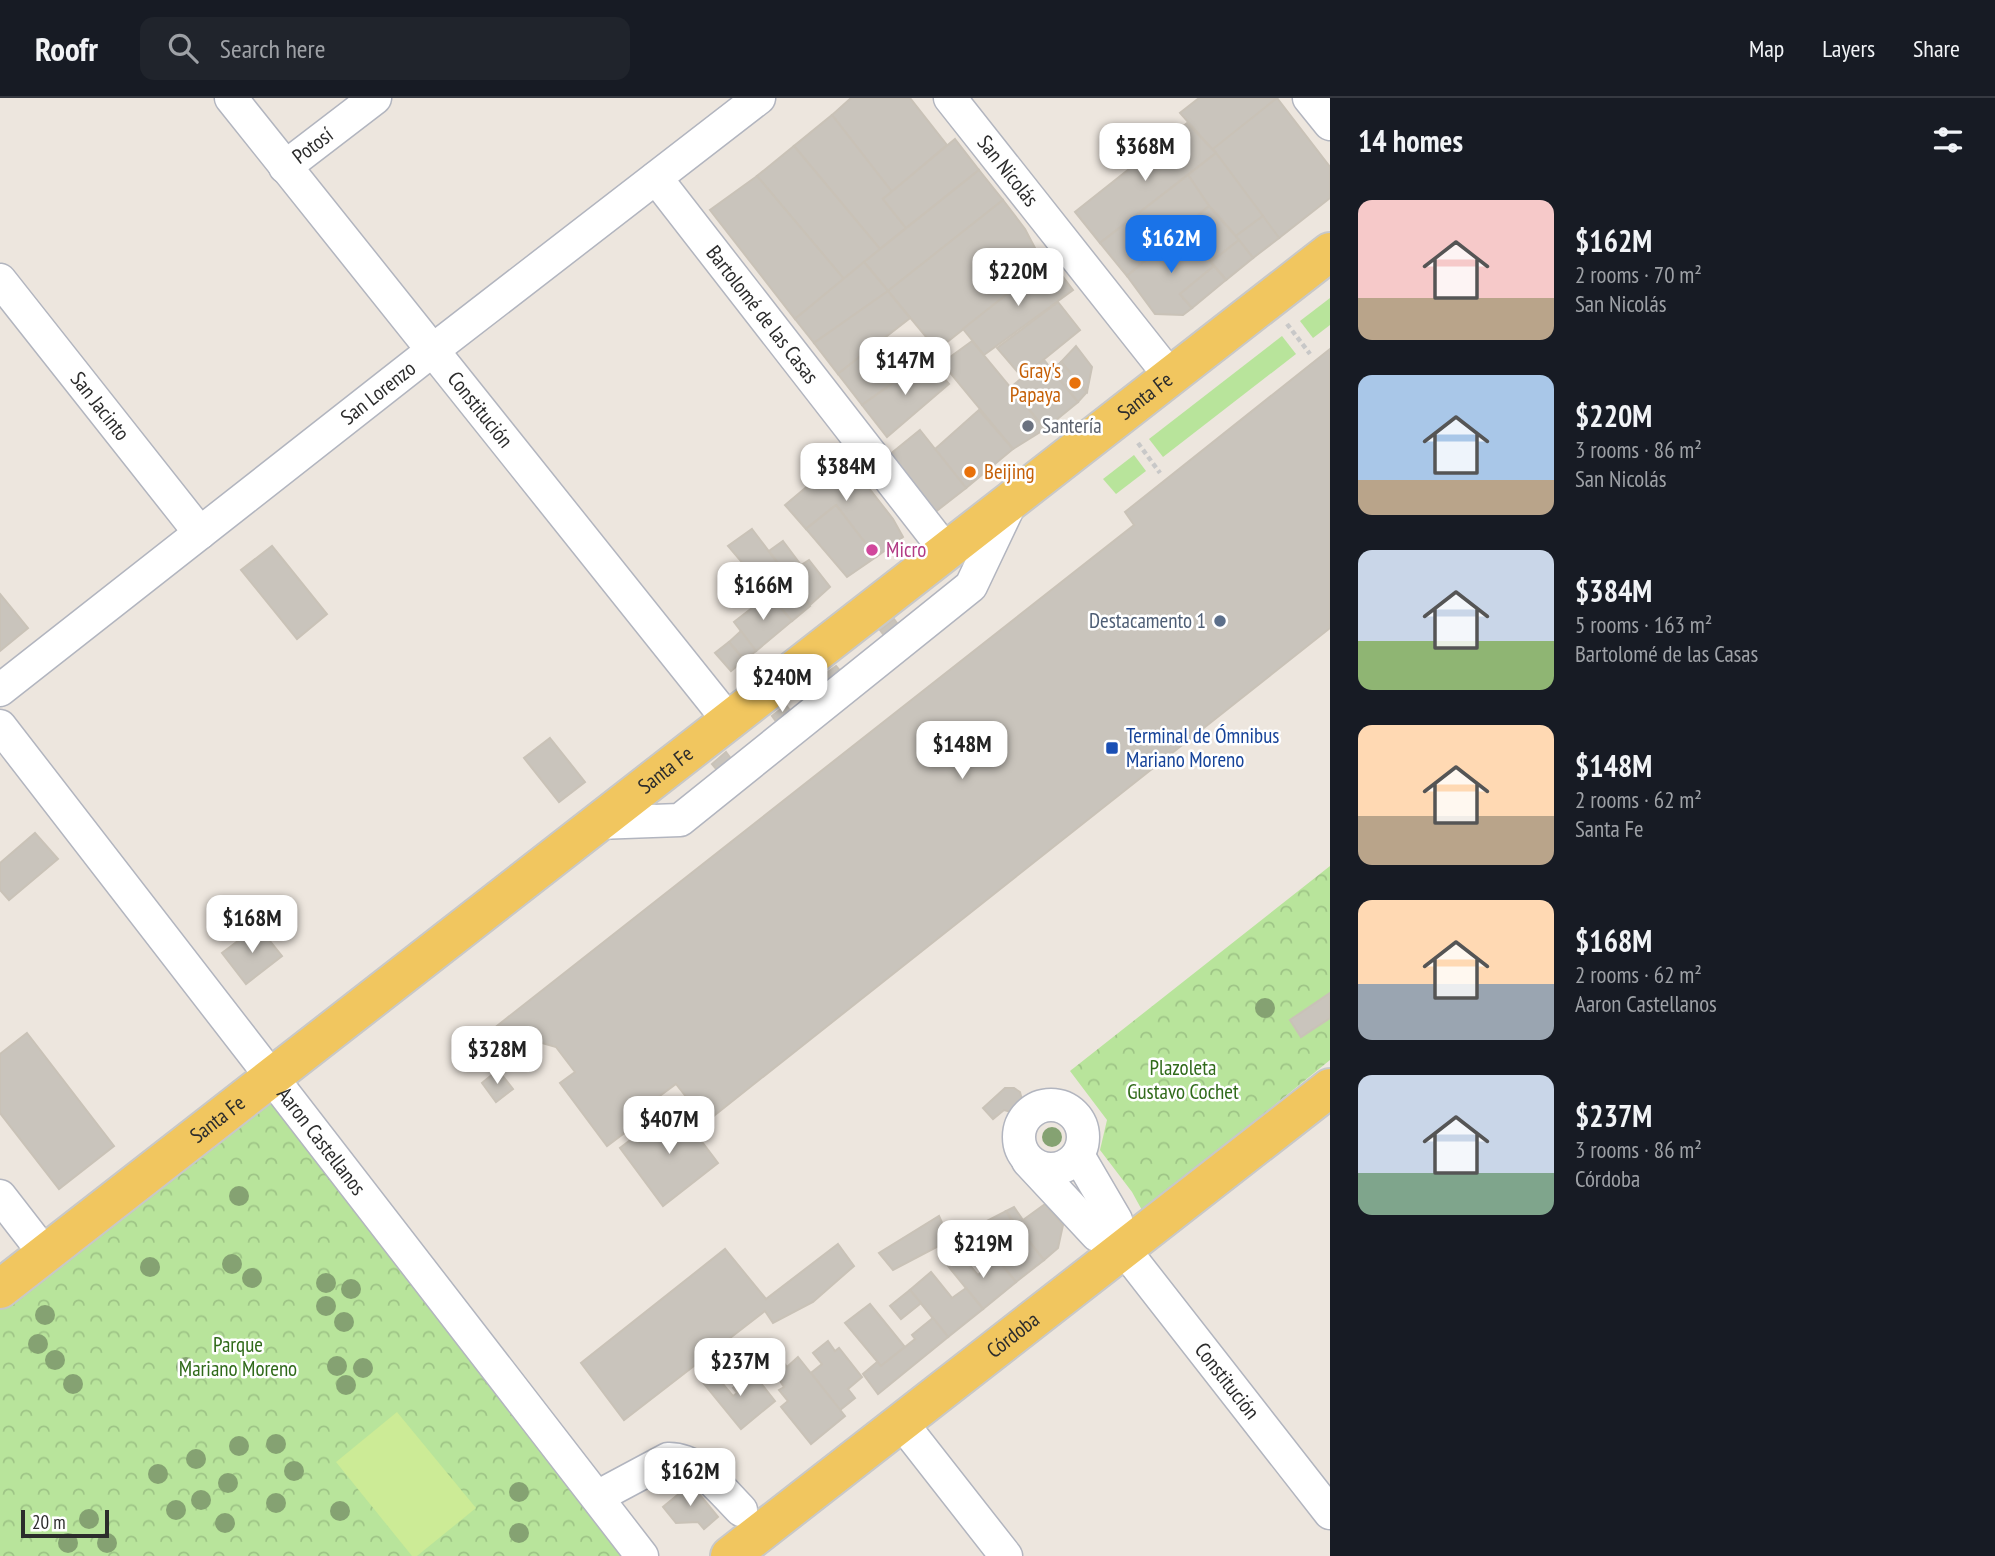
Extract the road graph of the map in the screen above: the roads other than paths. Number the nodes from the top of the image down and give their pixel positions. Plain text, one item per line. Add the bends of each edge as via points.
1 (231, 98) edge
2 (375, 98) edge
3 (759, 98) edge
4 (950, 98) edge
5 (1309, 98) edge
6 (1330, 124) edge
7 (285, 167) junction
8 (656, 178) junction
9 (1330, 252) edge
10 (0, 280) edge
11 (433, 350) junction
12 (1171, 376) junction
13 (1011, 501) junction
14 (200, 533) junction
15 (946, 551) junction
16 (0, 690) edge
17 (729, 721) junction
18 (0, 726) edge
19 (597, 823) junction
20 (273, 1077) junction
21 (1330, 1088) edge
22 (1078, 1155) junction
23 (1028, 1161) junction
24 (0, 1196) edge
25 (1123, 1248) junction
26 (45, 1254) junction
27 (0, 1289) edge
28 (901, 1422) junction
29 (597, 1497) junction
30 (741, 1510) dead end
31 (1330, 1513) edge
32 (642, 1556) edge
33 (730, 1556) edge
34 (1006, 1556) edge

1 - 7 street, Constitución
2 - 7 street, Potosí
3 - 8 street, San Lorenzo
4 - 12 street, San Nicolás
5 - 6 street
7 - 11 street, Constitución
8 - 11 street, San Lorenzo
8 - 15 street, Bartolomé de las Casas
9 - 12 main road, Santa Fe
10 - 14 street, San Jacinto
11 - 14 street, San Lorenzo
11 - 17 street, Constitución
12 - 13 main road, Santa Fe
13 - 15 main road, Santa Fe
13 - 19 street via 971,586 680,820
14 - 16 street, San Lorenzo
15 - 17 main road, Santa Fe
17 - 19 main road, Santa Fe
18 - 20 street, Aaron Castellanos
19 - 20 main road, Santa Fe
20 - 26 main road, Santa Fe
20 - 29 street, Aaron Castellanos
21 - 25 main road, Córdoba
22 - 23 street via 1064,1167 1045,1170
22 - 23 street via 1084,1140 1072,1111 1056,1104 1039,1106 1026,1116 1019,1131 1019,1147
22 - 25 street via 1116,1220
23 - 25 street via 1097,1235
24 - 26 street
25 - 28 main road, Córdoba
25 - 31 street, Constitución
26 - 27 main road, Santa Fe
28 - 33 main road, Córdoba
28 - 34 street
29 - 30 street via 668,1459 680,1459 694,1465
29 - 32 street, Aaron Castellanos

